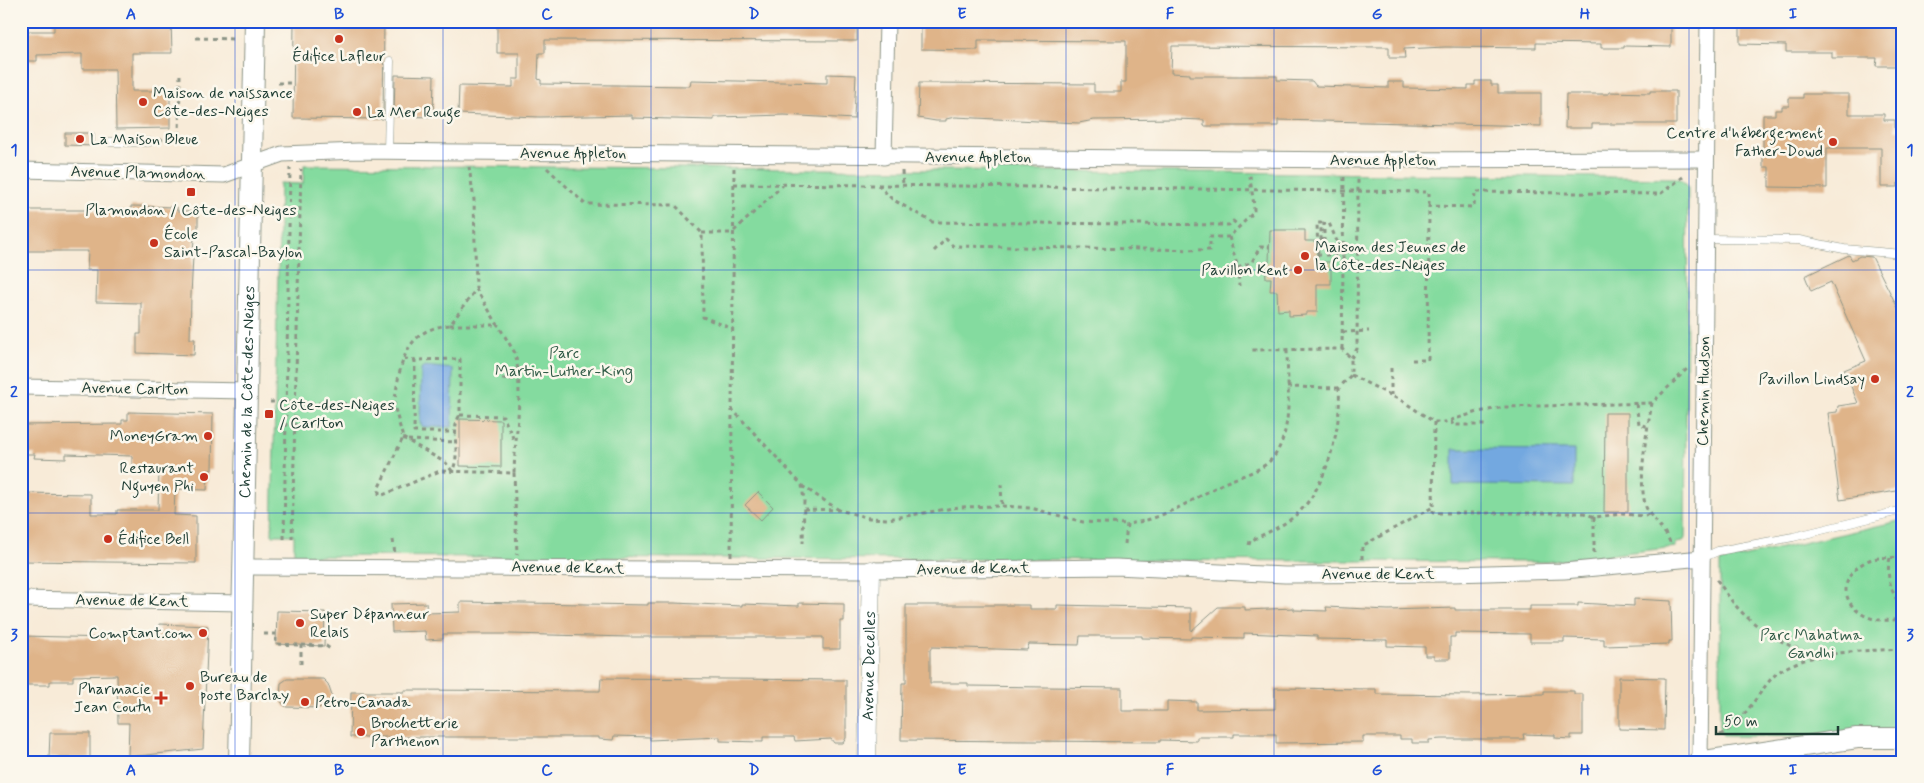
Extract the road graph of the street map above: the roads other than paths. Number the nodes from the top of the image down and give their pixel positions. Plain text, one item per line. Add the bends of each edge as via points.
1 (255, 21) edge
2 (887, 21) edge
3 (1708, 21) edge
4 (390, 61) dead end
5 (152, 141) road end
6 (110, 142) dead end
7 (388, 152) junction
8 (884, 157) junction
9 (1705, 159) junction
10 (252, 165) junction
11 (21, 170) edge
12 (1706, 239) junction
13 (1903, 254) edge
14 (21, 387) edge
15 (248, 391) junction
16 (1903, 510) edge
17 (1702, 558) junction
18 (244, 567) junction
19 (871, 570) junction
20 (21, 599) edge
21 (243, 603) junction
22 (1903, 738) edge
23 (239, 762) edge
24 (867, 762) edge
25 (1700, 762) edge

1 - 10 main road, Chemin de la Côte-des-Neiges
2 - 8 street
3 - 9 street, Chemin Hudson
4 - 7 lane
5 - 6 lane
7 - 8 street, Avenue Appleton
7 - 10 street, Avenue Appleton via 282,154
8 - 9 street, Avenue Appleton
9 - 12 street, Chemin Hudson
10 - 11 street, Avenue Plamondon via 224,175
10 - 15 main road, Chemin de la Côte-des-Neiges
12 - 13 lane via 1799,240 1844,249
12 - 17 street, Chemin Hudson
14 - 15 street, Avenue Carlton
15 - 18 main road, Chemin de la Côte-des-Neiges
16 - 17 lane via 1718,551
17 - 19 street, Avenue de Kent via 1564,571 1452,574 1285,575 1116,567
17 - 25 street, Chemin Hudson
18 - 19 street, Avenue de Kent
18 - 21 main road, Chemin de la Côte-des-Neiges
19 - 24 street, Avenue Decelles
20 - 21 street, Avenue de Kent
21 - 23 main road, Chemin de la Côte-des-Neiges
22 - 25 main road via 1857,738

